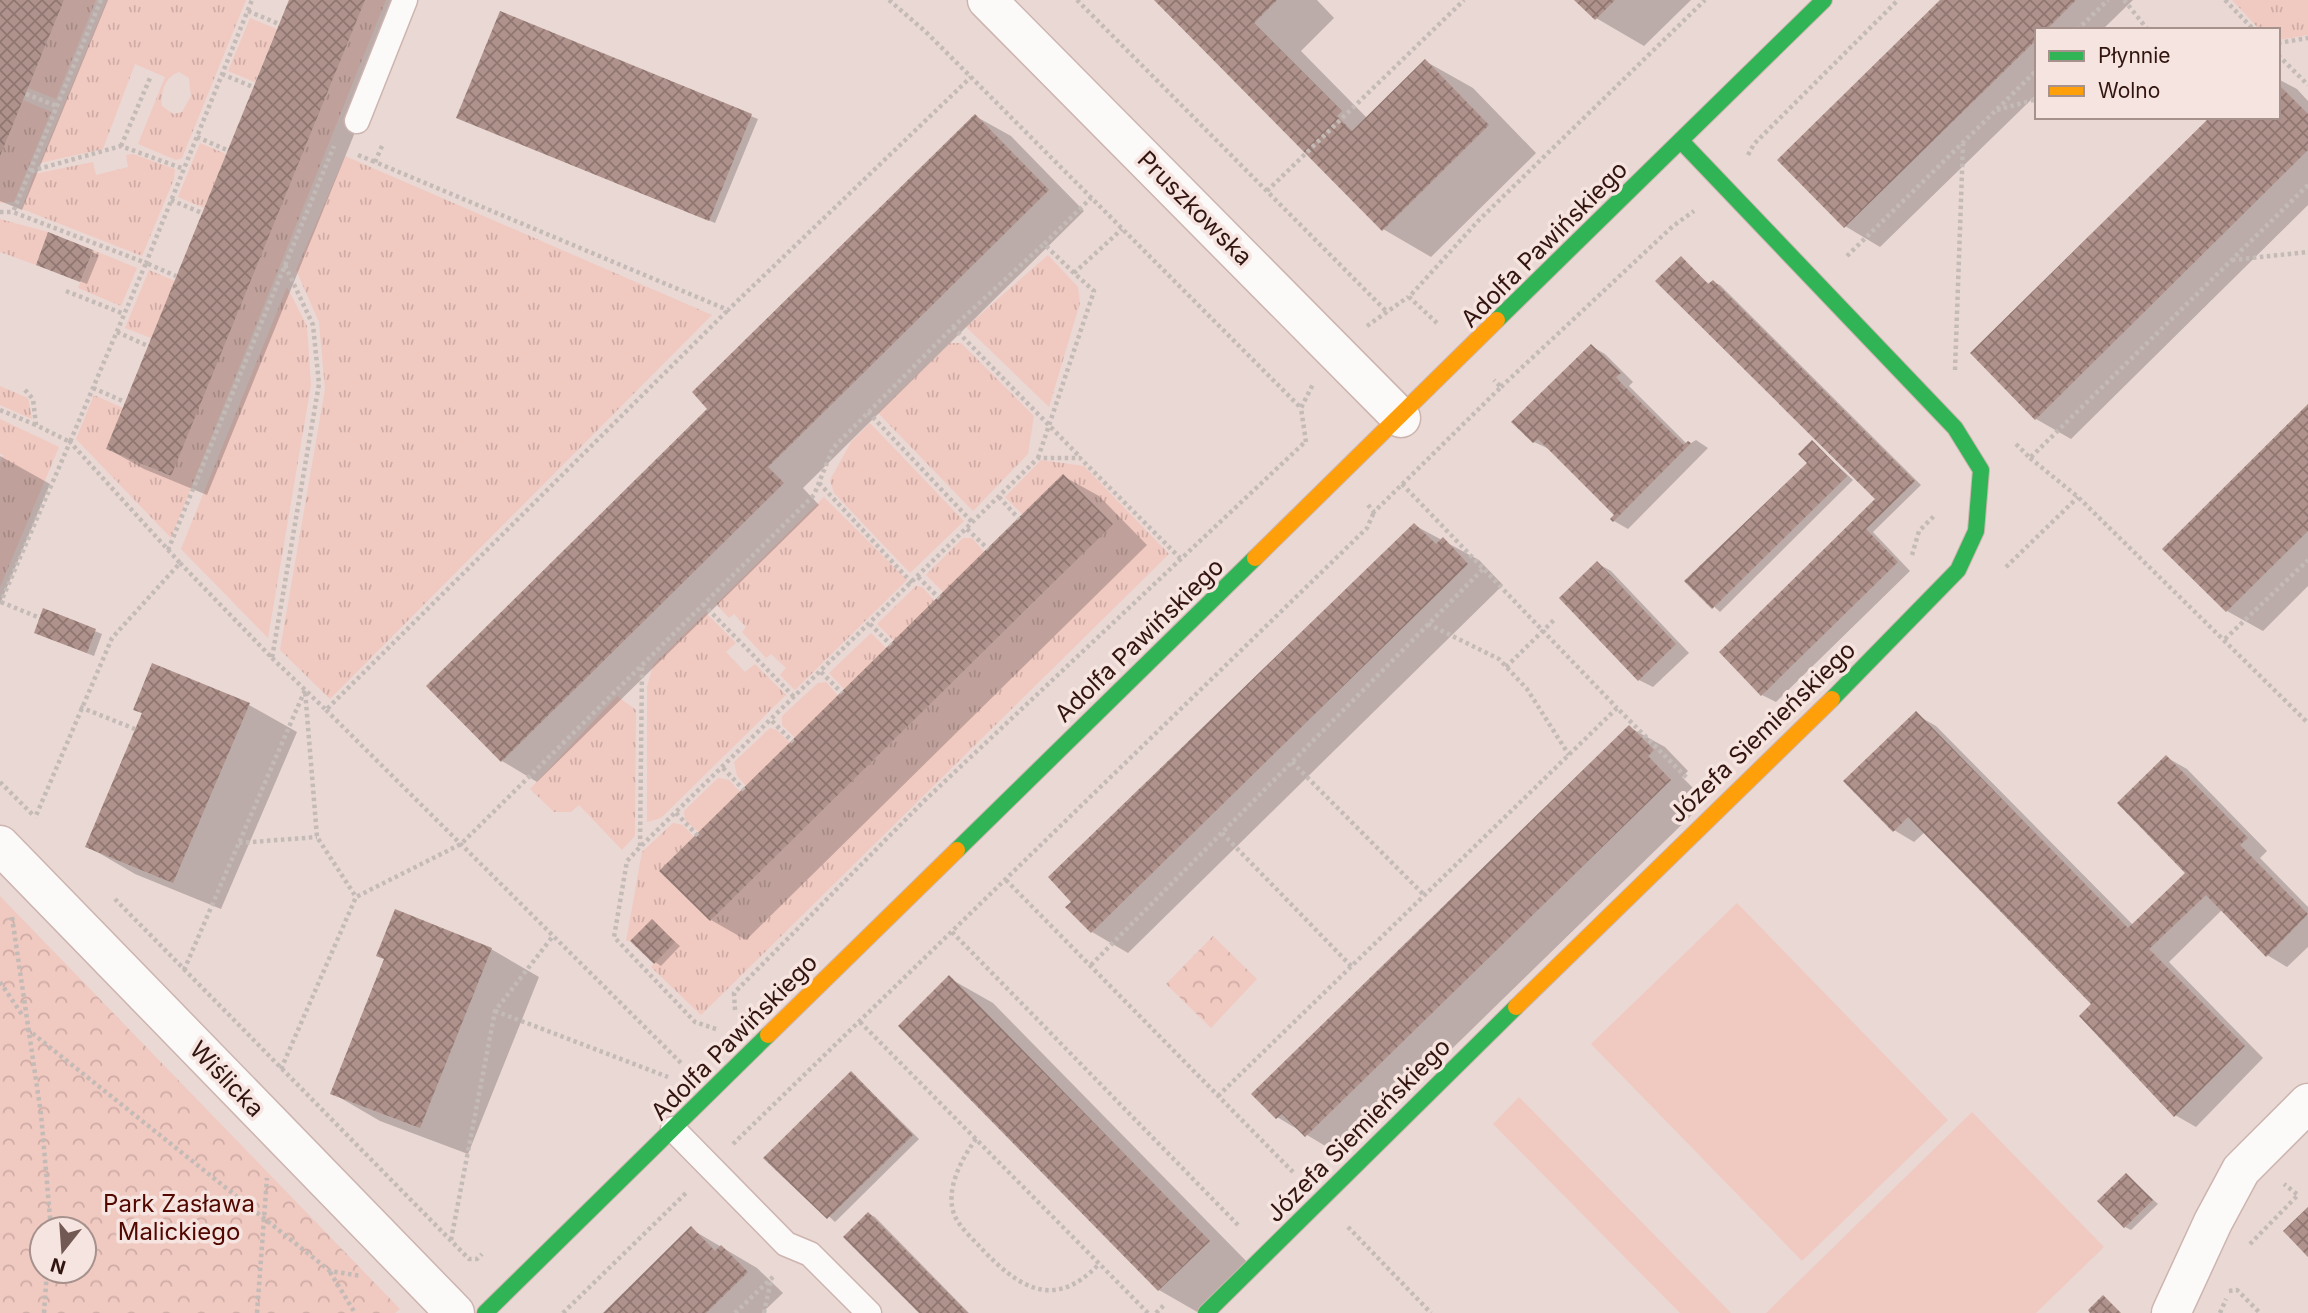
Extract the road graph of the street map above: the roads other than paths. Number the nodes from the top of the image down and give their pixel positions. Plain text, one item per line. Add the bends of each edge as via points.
1 (405, 0) edge
2 (987, 0) edge
3 (1824, 0) edge
4 (357, 121) dead end
5 (1681, 141) junction
6 (1401, 418) junction
7 (0, 845) edge
8 (2308, 1103) edge
9 (673, 1129) junction
10 (455, 1313) edge
11 (485, 1313) edge
12 (869, 1313) edge
13 (1206, 1313) edge
14 (2171, 1313) edge

1 - 4 lane
2 - 6 street, Pruszkowska
3 - 5 street, Adolfa Pawińskiego
5 - 6 street, Adolfa Pawińskiego
5 - 13 street, Józefa Siemieńskiego via 1955,428 1980,470 1976,531 1958,570 1802,729
6 - 9 street, Adolfa Pawińskiego
7 - 10 street, Wiślicka
8 - 14 street via 2241,1170
9 - 11 street, Adolfa Pawińskiego
9 - 12 lane via 786,1244 810,1254

